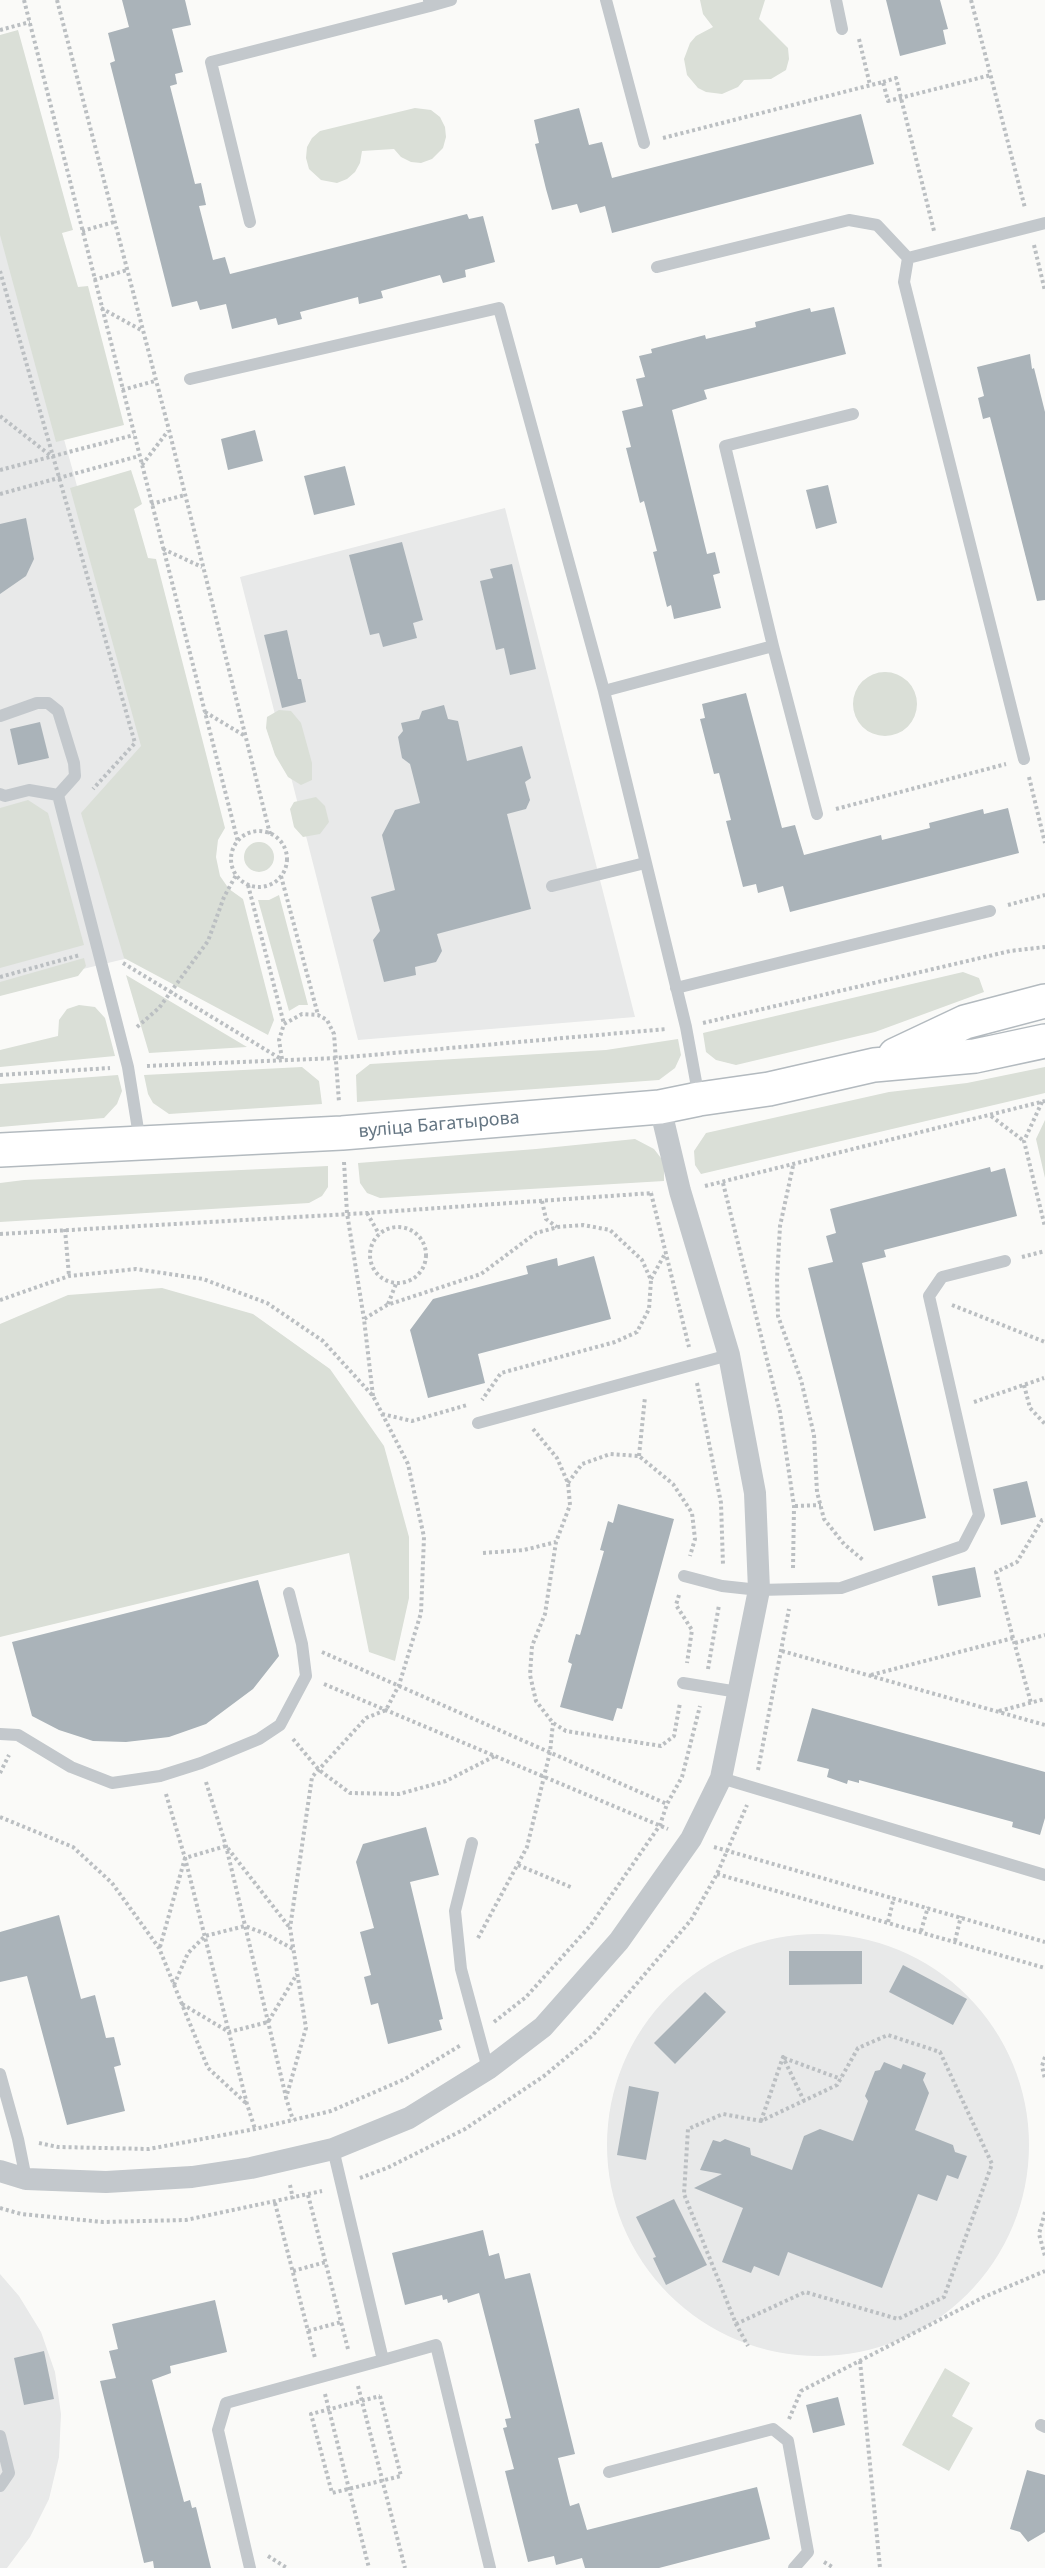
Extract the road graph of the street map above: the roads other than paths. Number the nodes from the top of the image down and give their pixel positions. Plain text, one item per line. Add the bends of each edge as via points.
1 (451, 0) edge
2 (606, 0) edge
3 (836, 0) edge
4 (430, 3) edge
5 (842, 29) dead end
6 (644, 143) road end
7 (250, 222) dead end
8 (1045, 223) edge
9 (908, 258) junction
10 (657, 267) dead end
11 (190, 379) dead end
12 (853, 414) dead end
13 (773, 646) junction
14 (603, 691) junction
15 (0, 717) edge
16 (1024, 759) road end
17 (0, 794) edge
18 (58, 795) junction
19 (817, 814) road end
20 (645, 862) junction
21 (552, 886) dead end
22 (990, 910) road end
23 (676, 988) junction
24 (1045, 1001) edge
25 (1045, 1041) edge
26 (874, 1065) junction
27 (699, 1099) junction
28 (660, 1107) junction
29 (140, 1143) junction
30 (0, 1150) edge
31 (1005, 1261) dead end
32 (729, 1355) junction
33 (478, 1423) dead end
34 (684, 1576) road end
35 (759, 1590) junction
36 (289, 1593) dead end
37 (683, 1683) road end
38 (738, 1692) junction
39 (0, 1734) edge
40 (720, 1778) junction
41 (472, 1844) dead end
42 (1045, 1875) edge
43 (488, 2069) junction
44 (0, 2074) edge
45 (333, 2148) junction
46 (0, 2171) edge
47 (26, 2178) junction
48 (383, 2360) junction
49 (0, 2436) edge
50 (609, 2472) dead end
51 (0, 2486) edge
52 (250, 2568) edge
53 (490, 2568) edge
54 (794, 2568) edge

1 - 4 lane
2 - 6 lane
3 - 5 lane
4 - 7 lane via 211,62
8 - 9 lane
9 - 10 lane via 877,225 849,220
9 - 16 lane via 904,282
11 - 14 lane via 499,308
12 - 13 lane via 725,446
13 - 14 lane
13 - 19 lane
14 - 20 lane
15 - 18 lane via 37,703 58,711 75,776
17 - 18 lane via 29,790
18 - 29 lane via 128,1067
20 - 21 lane
20 - 23 lane
22 - 23 lane
23 - 27 lane
24 - 26 street, вуліца Багатырова via 965,1022
25 - 26 street, вуліца Багатырова via 975,1056
26 - 27 street, вуліца Багатырова via 769,1089
27 - 28 street, вуліца Багатырова
28 - 29 street, вуліца Багатырова via 342,1133
28 - 32 street via 680,1191
29 - 30 street, вуліца Багатырова
31 - 35 lane via 942,1277 928,1296 980,1515 963,1546 841,1588
32 - 33 lane
32 - 35 street via 755,1493
34 - 35 lane
35 - 38 street
36 - 39 lane via 306,1676 280,1725 260,1739 160,1776 112,1783 71,1767 18,1735
37 - 38 lane
38 - 40 street
40 - 42 lane
40 - 43 street via 692,1839 619,1941 543,2027
41 - 43 lane via 455,1911 461,1969
43 - 45 street via 409,2118
44 - 47 lane
45 - 47 street via 251,2168 192,2177 106,2182
45 - 48 lane
46 - 47 street
48 - 52 lane via 226,2403 218,2430
48 - 53 lane via 436,2346
49 - 51 lane via 9,2473
50 - 54 lane via 773,2429 788,2441 808,2552

